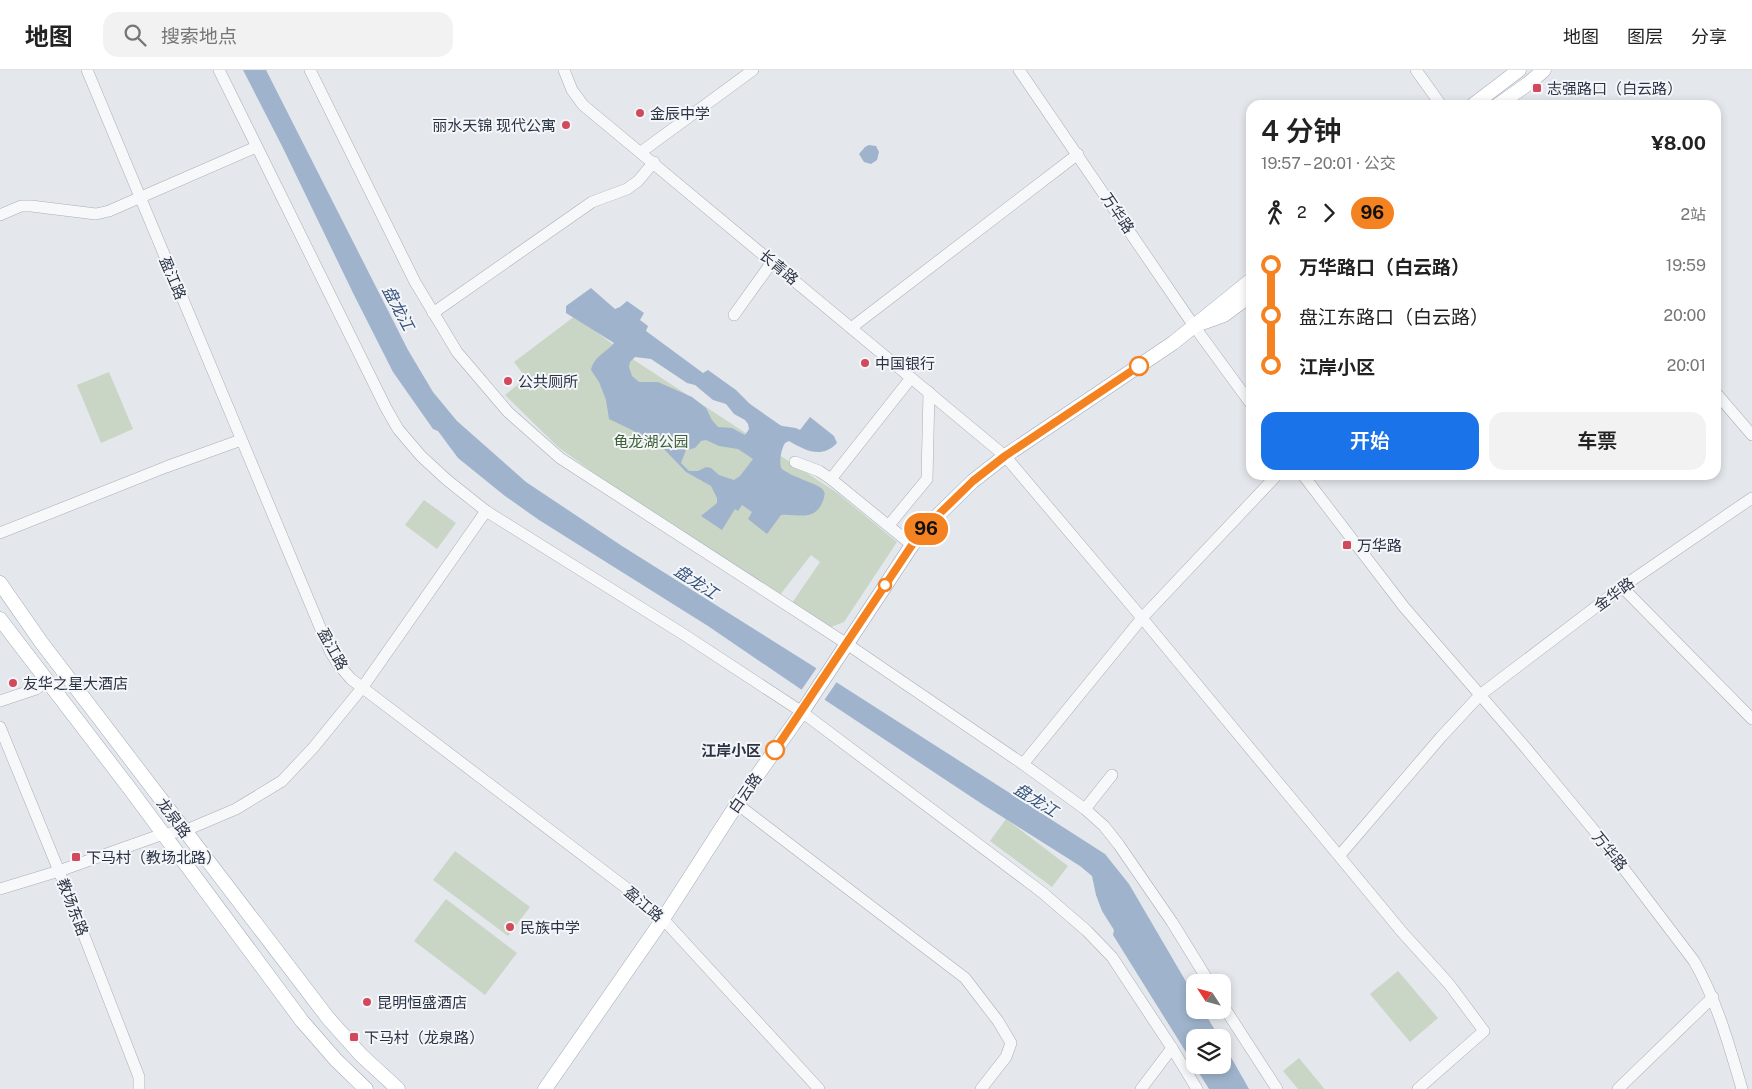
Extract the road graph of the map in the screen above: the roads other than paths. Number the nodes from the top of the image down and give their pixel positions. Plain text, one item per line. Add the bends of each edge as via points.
1 (87, 70) edge
2 (219, 70) edge
3 (310, 70) edge
4 (564, 70) edge
5 (753, 70) edge
6 (1019, 70) edge
7 (1416, 70) edge
8 (1520, 70) edge
9 (1544, 70) edge
10 (1437, 100) edge
11 (1480, 100) edge
12 (1505, 100) edge
13 (256, 146) junction
14 (642, 152) junction
15 (1078, 154) junction
16 (654, 162) junction
17 (140, 198) junction
18 (0, 216) edge
19 (772, 262) junction
20 (1246, 284) edge
21 (1246, 299) edge
22 (433, 314) junction
23 (734, 315) dead end
24 (1194, 326) junction
25 (851, 328) junction
26 (911, 378) junction
27 (929, 392) junction
28 (1246, 397) edge
29 (1721, 399) edge
30 (1752, 434) edge
31 (241, 440) junction
32 (1005, 456) junction
33 (795, 462) dead end
34 (831, 478) junction
35 (1271, 480) edge
36 (1307, 480) edge
37 (1752, 498) edge
38 (486, 511) junction
39 (889, 526) junction
40 (0, 533) edge
41 (912, 545) junction
42 (0, 583) edge
43 (1622, 586) junction
44 (1142, 618) junction
45 (0, 620) edge
46 (847, 644) junction
47 (47, 681) junction
48 (362, 688) junction
49 (1480, 695) junction
50 (0, 701) edge
51 (806, 706) junction
52 (1752, 719) edge
53 (0, 727) edge
54 (1023, 764) junction
55 (1112, 775) dead end
56 (736, 804) junction
57 (1085, 809) junction
58 (184, 831) junction
59 (163, 834) junction
60 (1340, 855) junction
61 (59, 871) junction
62 (0, 889) edge
63 (663, 919) junction
64 (1204, 974) edge
65 (1713, 997) junction
66 (1231, 1018) edge
67 (1172, 1048) junction
68 (139, 1089) edge
69 (366, 1089) edge
70 (398, 1089) edge
71 (545, 1089) edge
72 (819, 1089) edge
73 (981, 1089) edge
74 (1141, 1089) edge
75 (1197, 1089) edge
76 (1277, 1089) edge
77 (1418, 1089) edge
78 (1618, 1089) edge
79 (1742, 1089) edge

1 - 17 street, 盈江路
2 - 13 street
3 - 22 street
4 - 14 street, 长青路 via 572,90 583,105
5 - 14 street
6 - 15 street, 万华路
7 - 10 street
8 - 11 main road
9 - 12 main road
13 - 17 street
13 - 38 street via 398,429 421,456
14 - 16 street, 长青路
15 - 24 street, 万华路
15 - 25 street
16 - 19 street, 长青路
16 - 22 street via 628,189 592,202
17 - 18 street via 96,214 21,206
17 - 31 street, 盈江路
19 - 23 street
19 - 25 street, 长青路
20 - 24 main road, 白云路
21 - 24 main road, 白云路 via 1224,315
22 - 46 street via 457,352 508,412 560,458
24 - 28 street, 万华路
24 - 32 main road, 白云路 via 1158,354
25 - 26 street, 长青路
26 - 27 street, 长青路
26 - 34 street
27 - 32 street, 长青路
27 - 39 street via 927,479
29 - 30 street
31 - 40 street
31 - 48 street, 盈江路 via 330,651 344,672
32 - 41 main road, 白云路 via 973,481
32 - 44 street, 长青路
33 - 34 street
34 - 39 street
35 - 44 street
36 - 49 street, 万华路 via 1404,607
37 - 43 street, 金华路
38 - 48 street
38 - 51 street via 682,634
39 - 41 street
41 - 46 main road, 白云路
42 - 58 main road, 龙泉路
43 - 49 street, 金华路
43 - 52 street
44 - 54 street
44 - 60 street, 长青路
45 - 47 main road, 龙泉路
46 - 51 main road, 白云路
46 - 54 street
47 - 50 street via 36,689
47 - 59 main road, 龙泉路
48 - 58 street via 282,781 236,809
48 - 63 street, 盈江路
49 - 60 street, 金华路
49 - 65 street, 万华路 via 1638,886 1694,961
51 - 56 main road, 白云路
51 - 67 street via 1087,931 1112,957
53 - 61 street, 教场东路
54 - 57 street
55 - 57 street
56 - 63 main road, 白云路
56 - 73 street via 965,978 1011,1043 1006,1056
57 - 64 street via 1119,844
58 - 59 street
58 - 70 main road, 龙泉路 via 328,1018
59 - 61 street
59 - 69 main road, 龙泉路 via 302,1021
60 - 77 street, 长青路 via 1449,984 1484,1031
61 - 62 street
61 - 68 street, 教场东路 via 139,1077
63 - 71 main road, 白云路
63 - 72 street, 盈江路
65 - 78 street
65 - 79 street, 万华路
66 - 76 street
67 - 74 street
67 - 75 street

